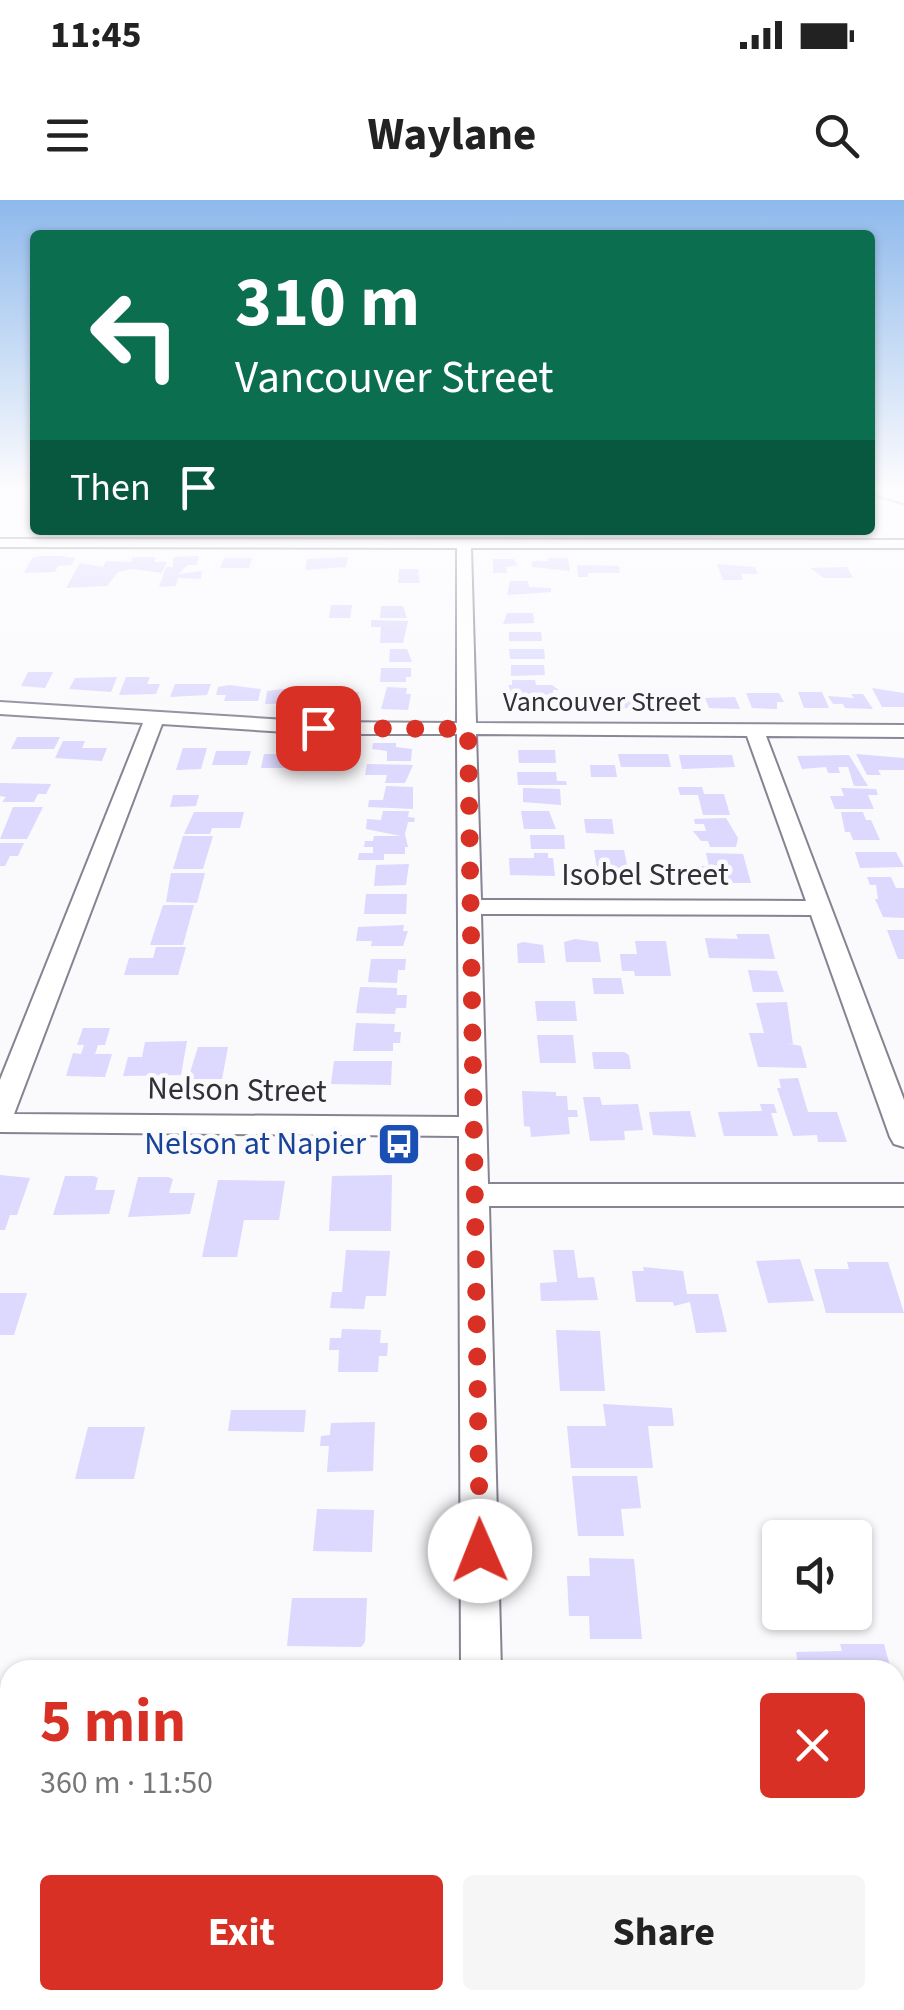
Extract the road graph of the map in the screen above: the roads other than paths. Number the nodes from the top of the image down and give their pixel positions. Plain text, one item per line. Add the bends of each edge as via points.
1 (465, 575) edge
2 (0, 708) edge
3 (154, 718) junction
4 (468, 729) junction
5 (754, 730) junction
6 (904, 731) edge
7 (470, 907) junction
8 (820, 908) junction
9 (0, 1119) edge
10 (473, 1127) junction
11 (904, 1137) edge
12 (474, 1195) junction
13 (904, 1195) edge
14 (482, 1660) edge

1 - 4 street
2 - 3 street, Vancouver Street
3 - 4 street, Vancouver Street
3 - 9 street
4 - 5 street, Vancouver Street
4 - 7 street
5 - 6 street, Vancouver Street
5 - 8 street
7 - 8 street, Isobel Street
7 - 10 street
8 - 11 street
9 - 10 street, Nelson Street
10 - 12 street
12 - 13 street
12 - 14 street

